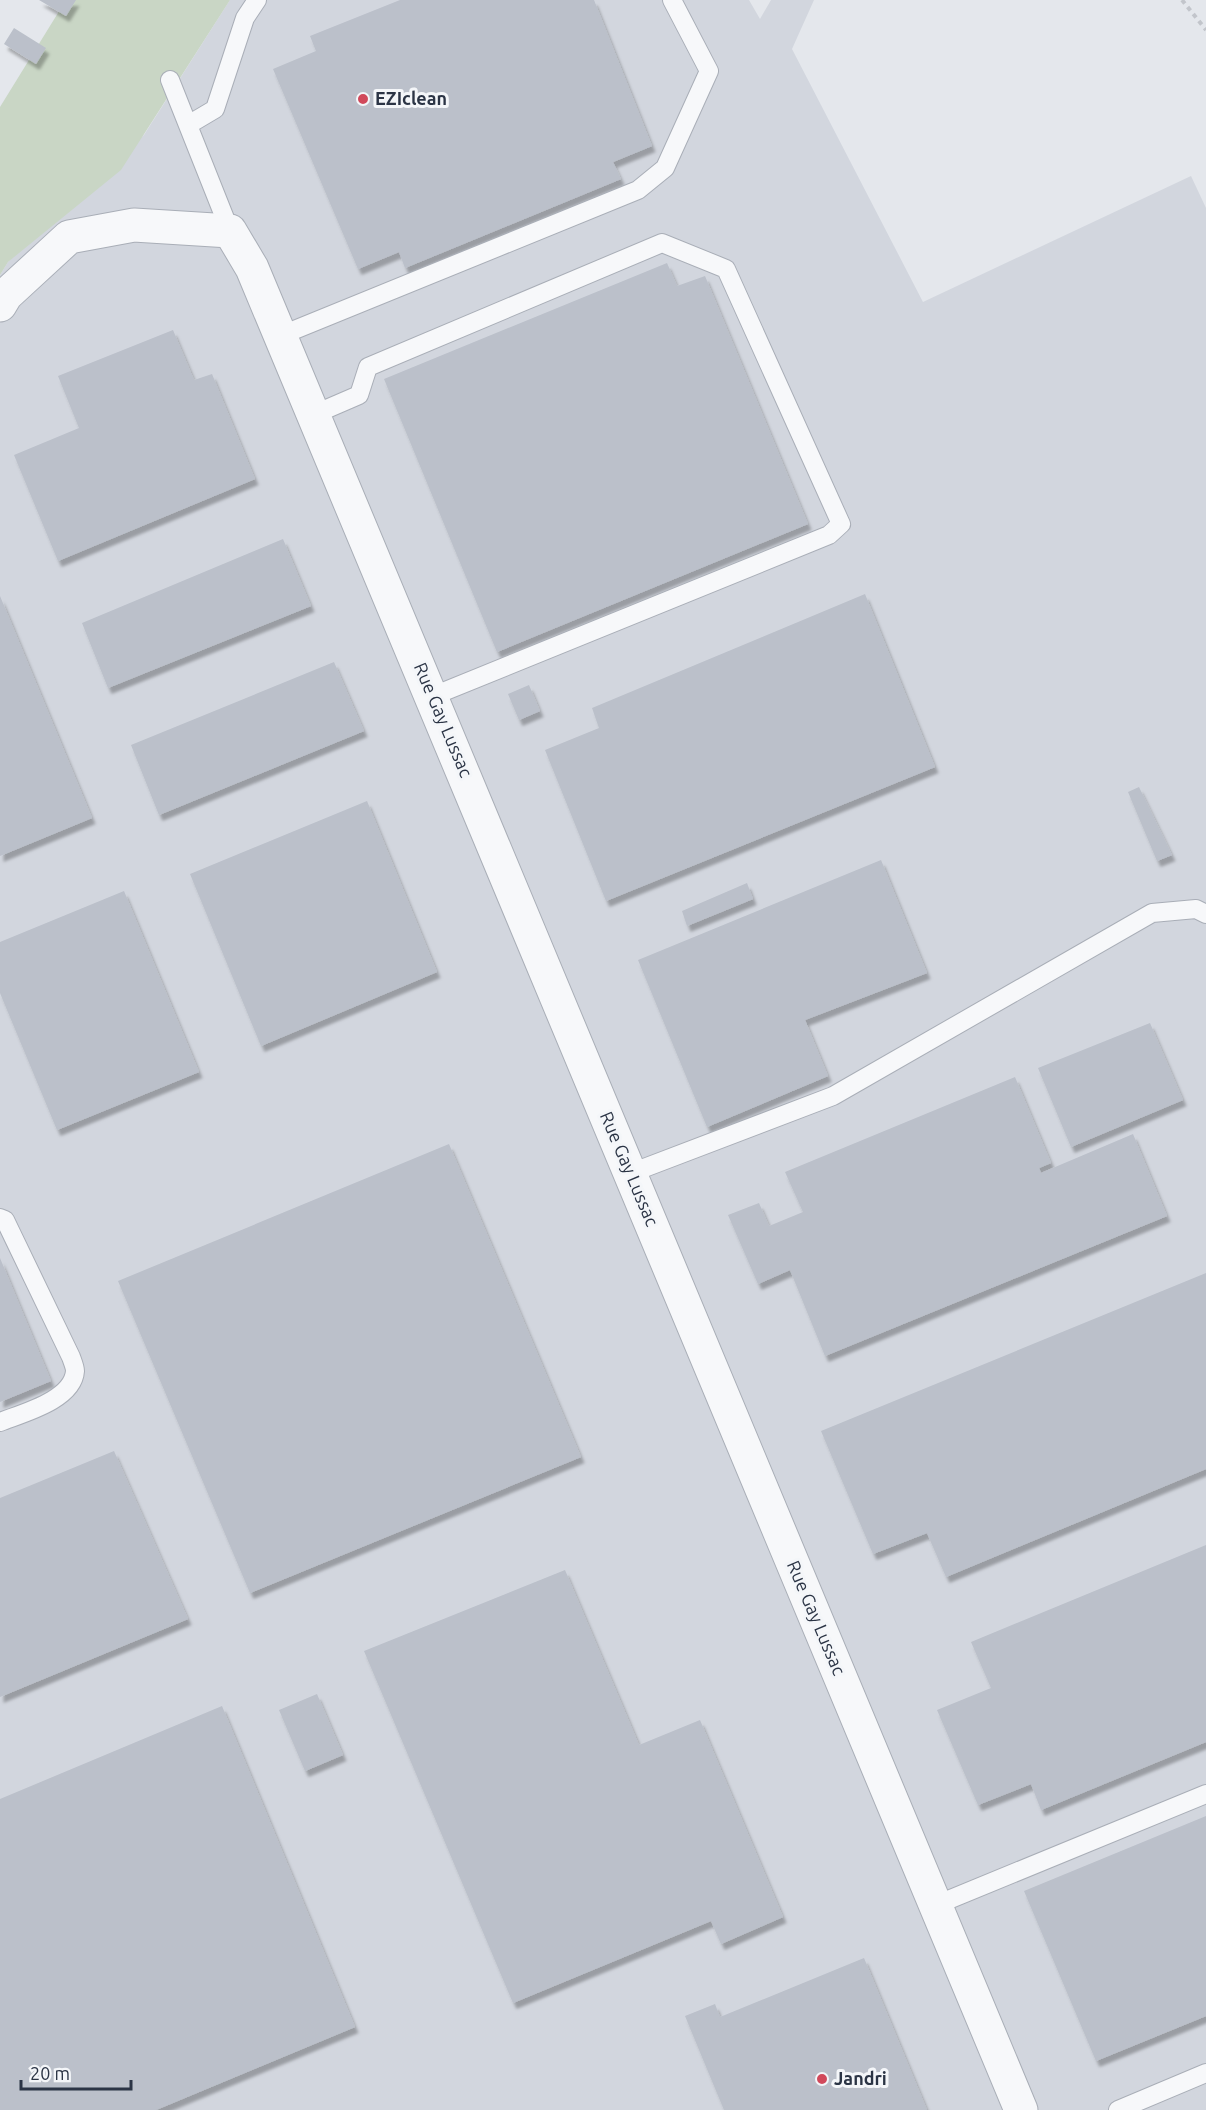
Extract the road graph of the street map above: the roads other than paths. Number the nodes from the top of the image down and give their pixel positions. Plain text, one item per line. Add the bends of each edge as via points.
1 (257, 0) edge
2 (672, 0) edge
3 (170, 80) dead end
4 (188, 125) junction
5 (230, 231) junction
6 (0, 304) edge
7 (282, 334) junction
8 (315, 414) junction
9 (432, 696) junction
10 (1206, 914) edge
11 (631, 1173) junction
12 (0, 1218) edge
13 (0, 1422) edge
14 (1206, 1794) edge
15 (936, 1905) junction
16 (1206, 2073) edge
17 (1021, 2110) edge
18 (1118, 2110) edge

1 - 4 lane via 245,18 215,109
2 - 7 lane via 709,71 665,168 638,190
3 - 4 lane
4 - 5 lane
5 - 6 street via 135,225 69,237
5 - 7 street, Rue Gay Lussac
7 - 8 street, Rue Gay Lussac
8 - 9 street, Rue Gay Lussac
8 - 9 lane via 359,395 368,367 662,243 726,269 841,525 829,535
9 - 11 street, Rue Gay Lussac
10 - 11 lane via 1196,909 1152,913 833,1096
11 - 15 street, Rue Gay Lussac
12 - 13 lane via 5,1220 75,1371 69,1385 52,1402
14 - 15 lane
15 - 17 street, Rue Gay Lussac
16 - 18 lane

